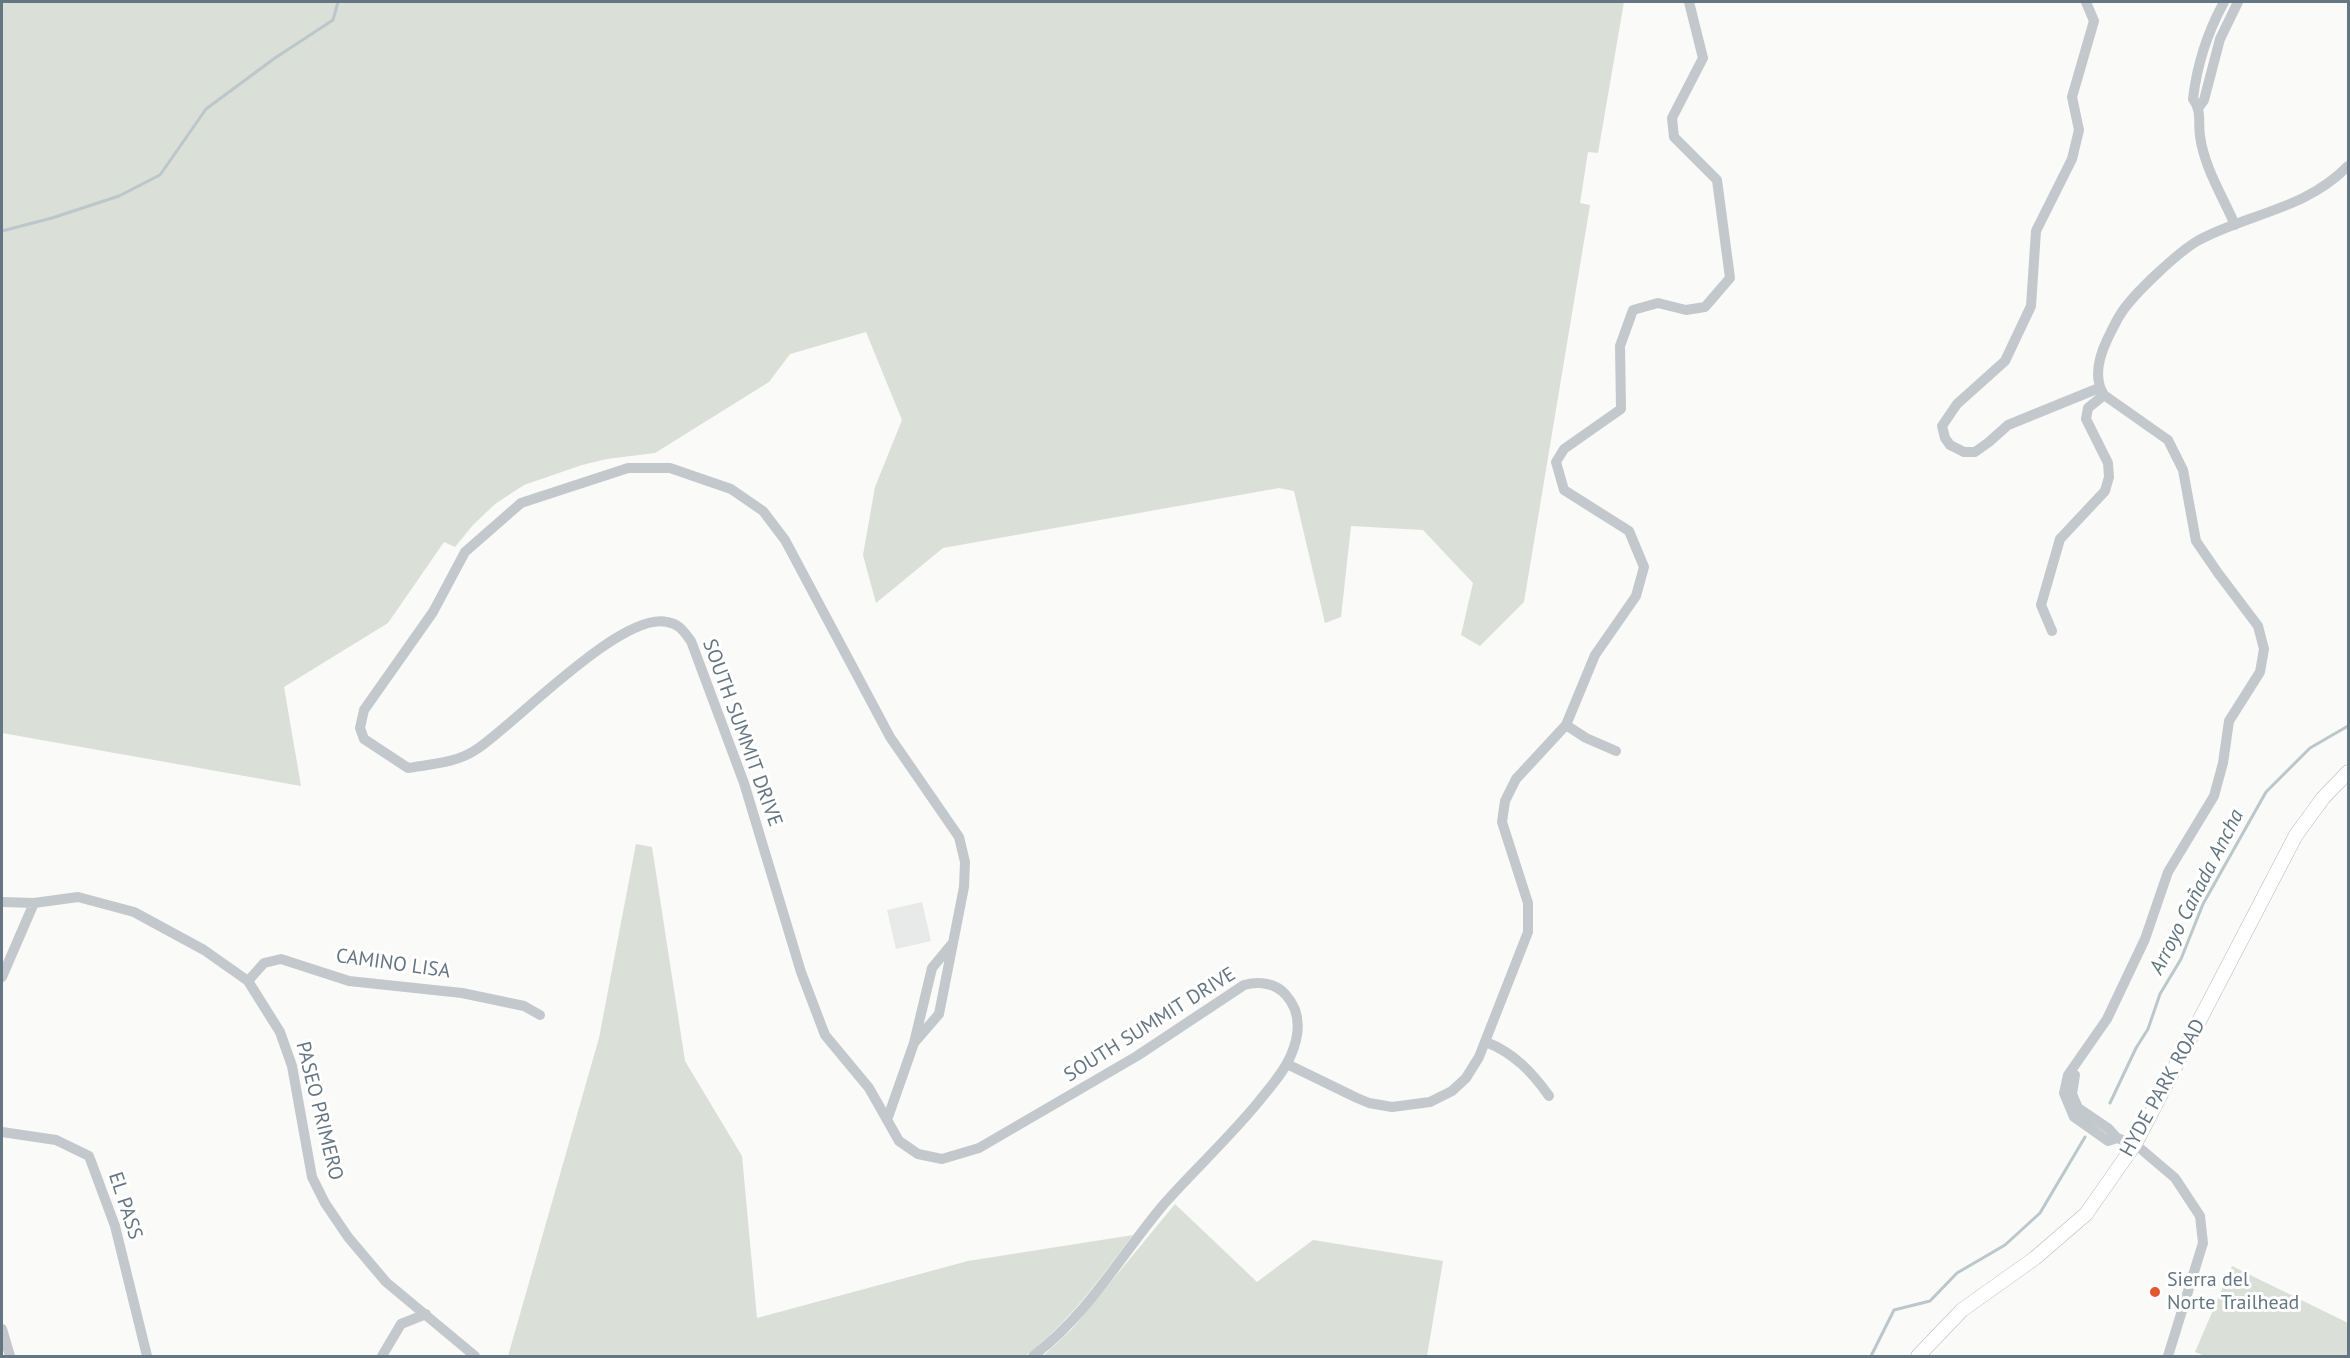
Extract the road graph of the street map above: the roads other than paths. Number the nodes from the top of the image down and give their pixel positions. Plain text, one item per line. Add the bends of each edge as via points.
1 (1689, 2) edge
2 (2086, 2) edge
3 (2223, 2) edge
4 (2238, 2) edge
5 (2199, 107) junction
6 (2349, 166) edge
7 (2235, 225) junction
8 (2101, 391) junction
9 (2052, 631) dead end
10 (1566, 725) junction
11 (1616, 751) dead end
12 (2349, 771) edge
13 (2, 902) edge
14 (34, 903) junction
15 (952, 944) junction
16 (2, 977) edge
17 (248, 981) junction
18 (540, 1015) dead end
19 (1486, 1042) junction
20 (914, 1043) junction
21 (1287, 1064) junction
22 (1549, 1096) dead end
23 (887, 1120) junction
24 (2, 1132) edge
25 (2135, 1144) junction
26 (426, 1314) junction
27 (2, 1329) edge
28 (10, 1356) edge
29 (147, 1356) edge
30 (382, 1356) edge
31 (475, 1356) edge
32 (1033, 1356) edge
33 (1918, 1356) edge
34 (2168, 1356) edge

1 - 10 street via 1703,58 1672,118 1674,137 1717,180 1730,278 1705,307 1686,310 1658,303 1633,310 1620,346 1621,410 1564,449 1556,462 1564,490 1629,531 1644,567 1636,596 1595,655
2 - 8 street via 2094,21 2072,97 2079,130 2072,159 2036,231 2031,306 2005,361 1948,415 1942,426 1945,438 1950,446 1975,452 2008,425
3 - 5 street via 2196,73 2193,99
4 - 5 street via 2220,39
5 - 7 street via 2206,160
6 - 7 street via 2304,199
7 - 8 street via 2198,241 2159,271 2121,314 2098,358
8 - 9 street via 2088,408 2086,420 2108,463 2109,477 2105,491 2060,539 2041,606
8 - 25 street via 2168,440 2183,470 2196,541 2258,626 2264,650 2260,672 2229,722 2214,796 2168,872 2145,939 2107,1019 2077,1063 2072,1094 2078,1108 2117,1138
10 - 11 street
10 - 19 street via 1516,779 1505,801 1502,822 1528,903 1528,932
12 - 25 main road, HYDE PARK ROAD via 2296,835
13 - 14 street, PASEO PRIMERO
14 - 16 street
14 - 17 street, PASEO PRIMERO via 78,897 134,912 204,950
15 - 20 street, SOUTH SUMMIT DRIVE via 932,968
15 - 20 street, SOUTH SUMMIT DRIVE via 939,1014
15 - 23 street, SOUTH SUMMIT DRIVE via 964,887 965,862 959,837 890,737 785,540 763,511 731,489 670,468 628,468 521,503 465,552 433,612 364,710 360,728 364,739 408,768 450,762 476,750 591,655 640,625 666,621 681,627 692,641 744,783 801,972 825,1035 868,1088
17 - 18 street, CAMINO LISA via 264,963 281,959 349,981 462,993 524,1006
17 - 26 street, PASEO PRIMERO via 280,1032 292,1066 312,1177 325,1203 348,1238 386,1282
19 - 21 street via 1473,1068 1452,1091 1430,1102 1406,1106 1369,1103
19 - 22 street via 1532,1073
20 - 23 street, SOUTH SUMMIT DRIVE
21 - 23 street, SOUTH SUMMIT DRIVE via 1297,1035 1296,1012 1289,998 1276,987 1252,983 1236,988 1137,1056 979,1148 942,1159 918,1154 899,1141
21 - 32 street, SOUTH SUMMIT DRIVE via 1235,1130 1158,1212 1072,1319
24 - 29 street, EL PASS via 56,1140 89,1156 115,1226
25 - 33 main road, HYDE PARK ROAD via 2086,1214 2035,1258 1962,1310
25 - 34 street via 2175,1178 2200,1216 2203,1243
26 - 30 street via 401,1324
26 - 31 street, PASEO PRIMERO
27 - 28 street

